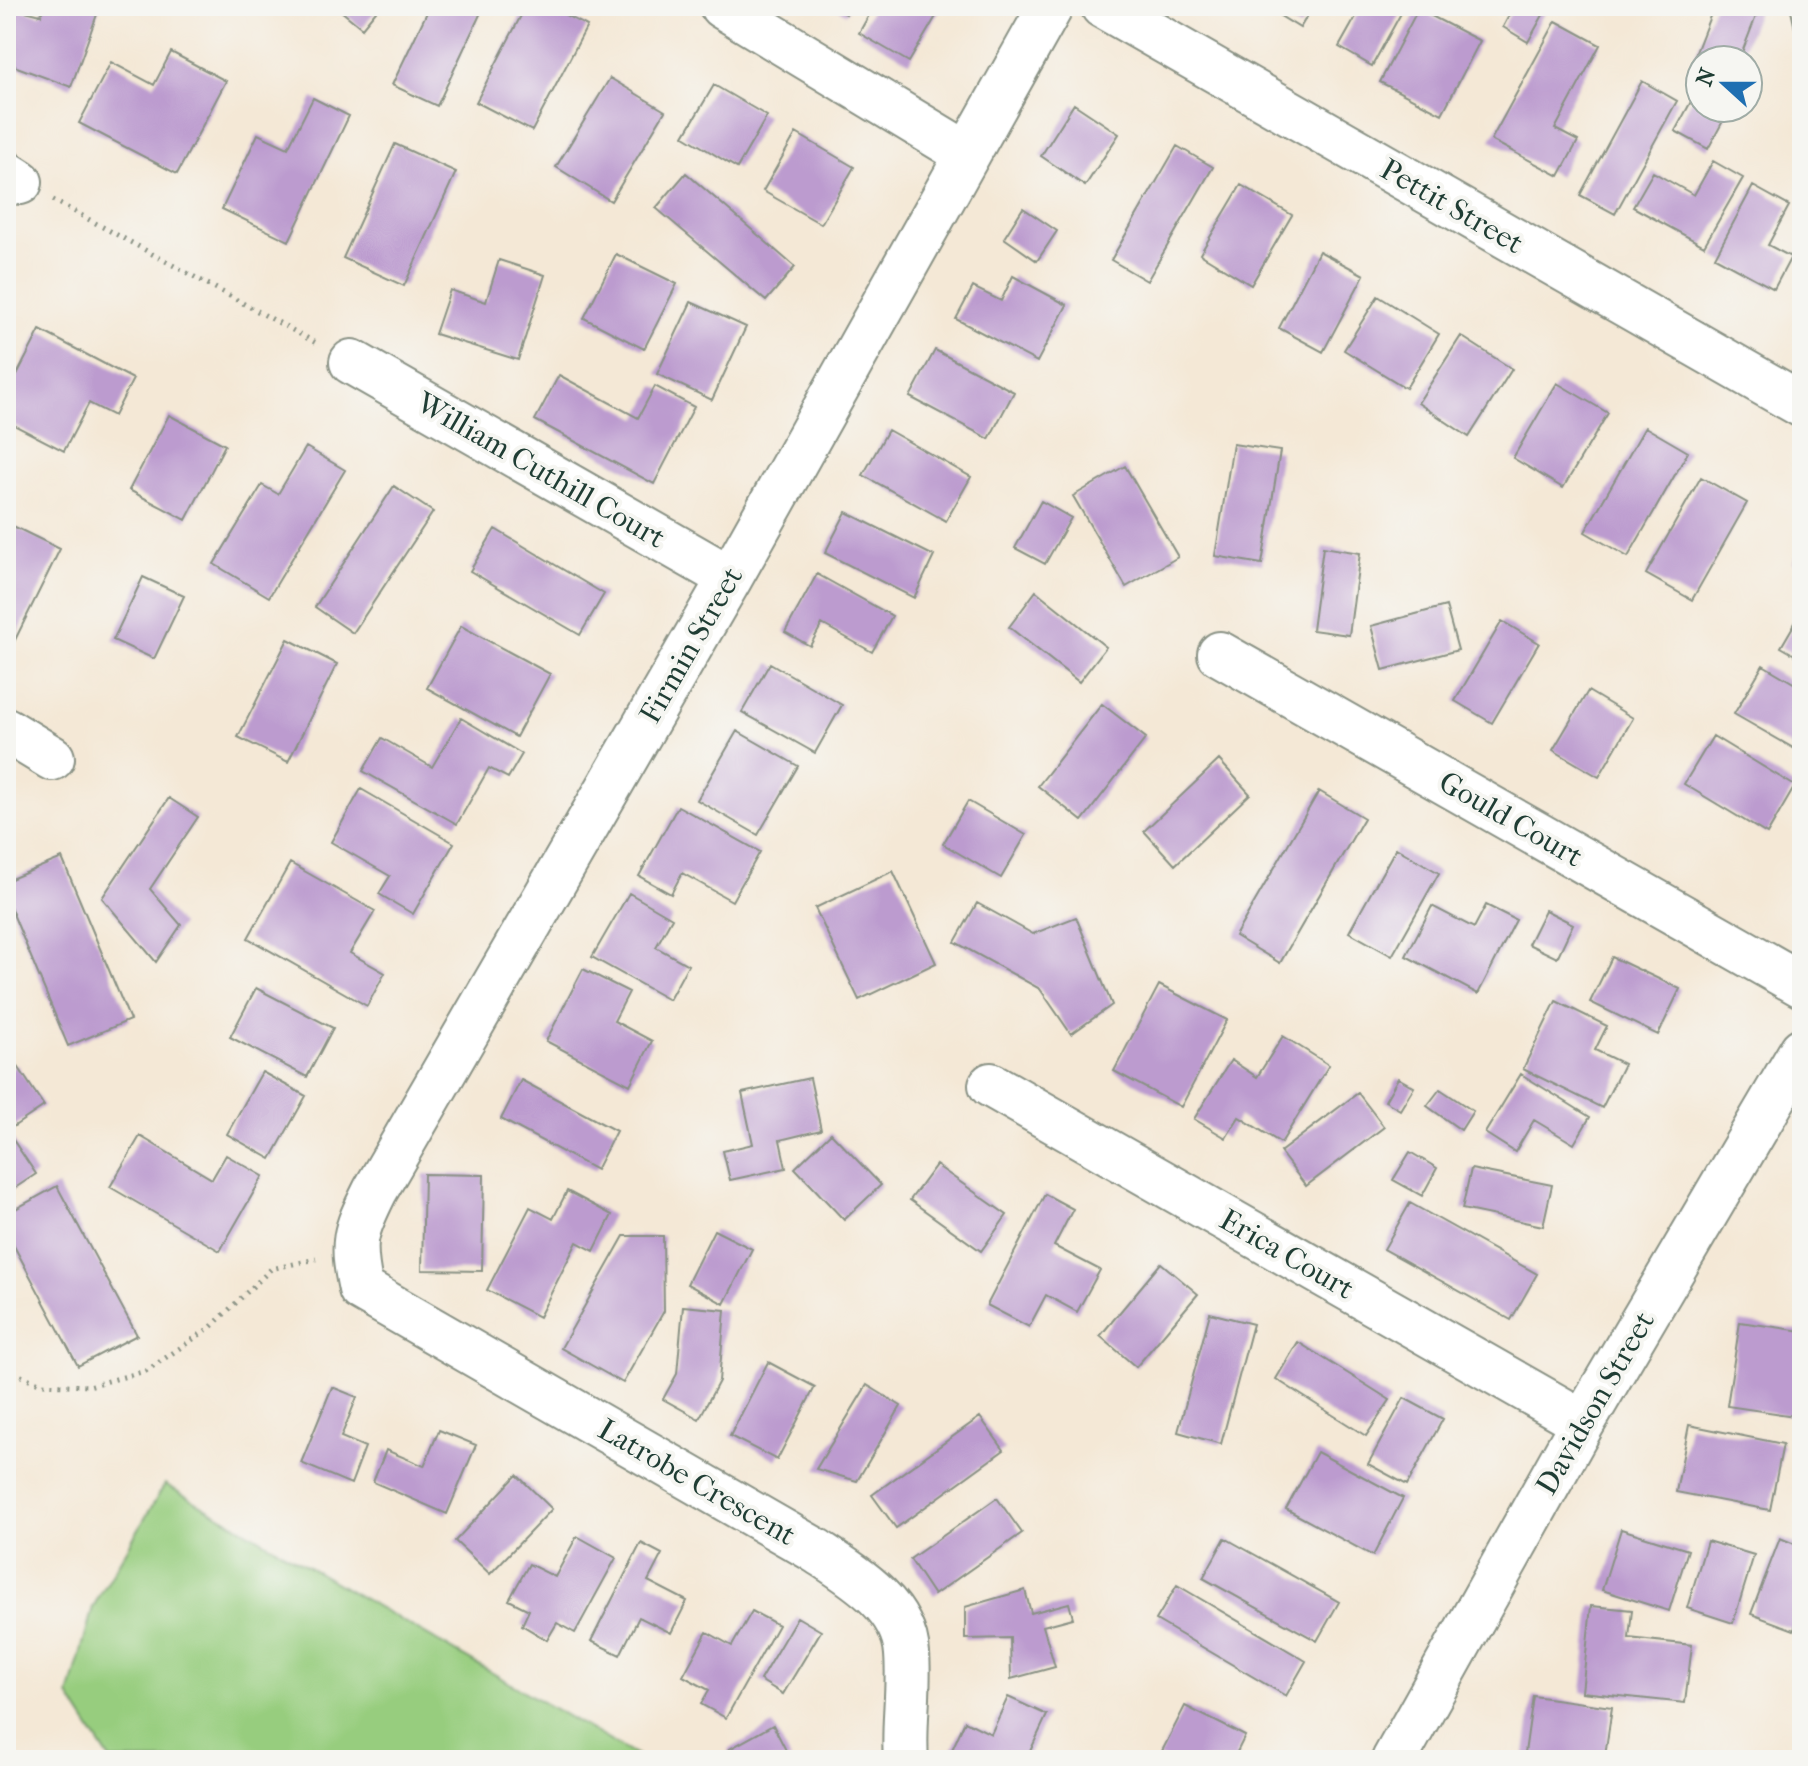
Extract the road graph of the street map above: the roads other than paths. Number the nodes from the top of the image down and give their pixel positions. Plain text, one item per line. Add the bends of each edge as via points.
1 (722, 6) edge
2 (1051, 6) edge
3 (1103, 6) edge
4 (967, 154) junction
5 (352, 362) road end
6 (1802, 405) edge
7 (730, 578) junction
8 (1220, 654) dead end
9 (6, 730) edge
10 (52, 758) dead end
11 (1802, 985) edge
12 (1802, 1050) edge
13 (991, 1085) dead end
14 (356, 1270) joint
15 (1583, 1422) junction
16 (906, 1760) edge
17 (1394, 1760) edge

1 - 4 street
2 - 4 street, Firmin Street
3 - 6 street, Pettit Street
4 - 7 street, Firmin Street
5 - 7 street, William Cuthill Court
7 - 14 street, Firmin Street via 375,1191 359,1223
8 - 11 street, Gould Court
9 - 10 street
12 - 15 street, Davidson Street
13 - 15 street, Erica Court
14 - 16 street, Latrobe Crescent via 872,1589 893,1614 907,1651
15 - 17 street, Davidson Street

